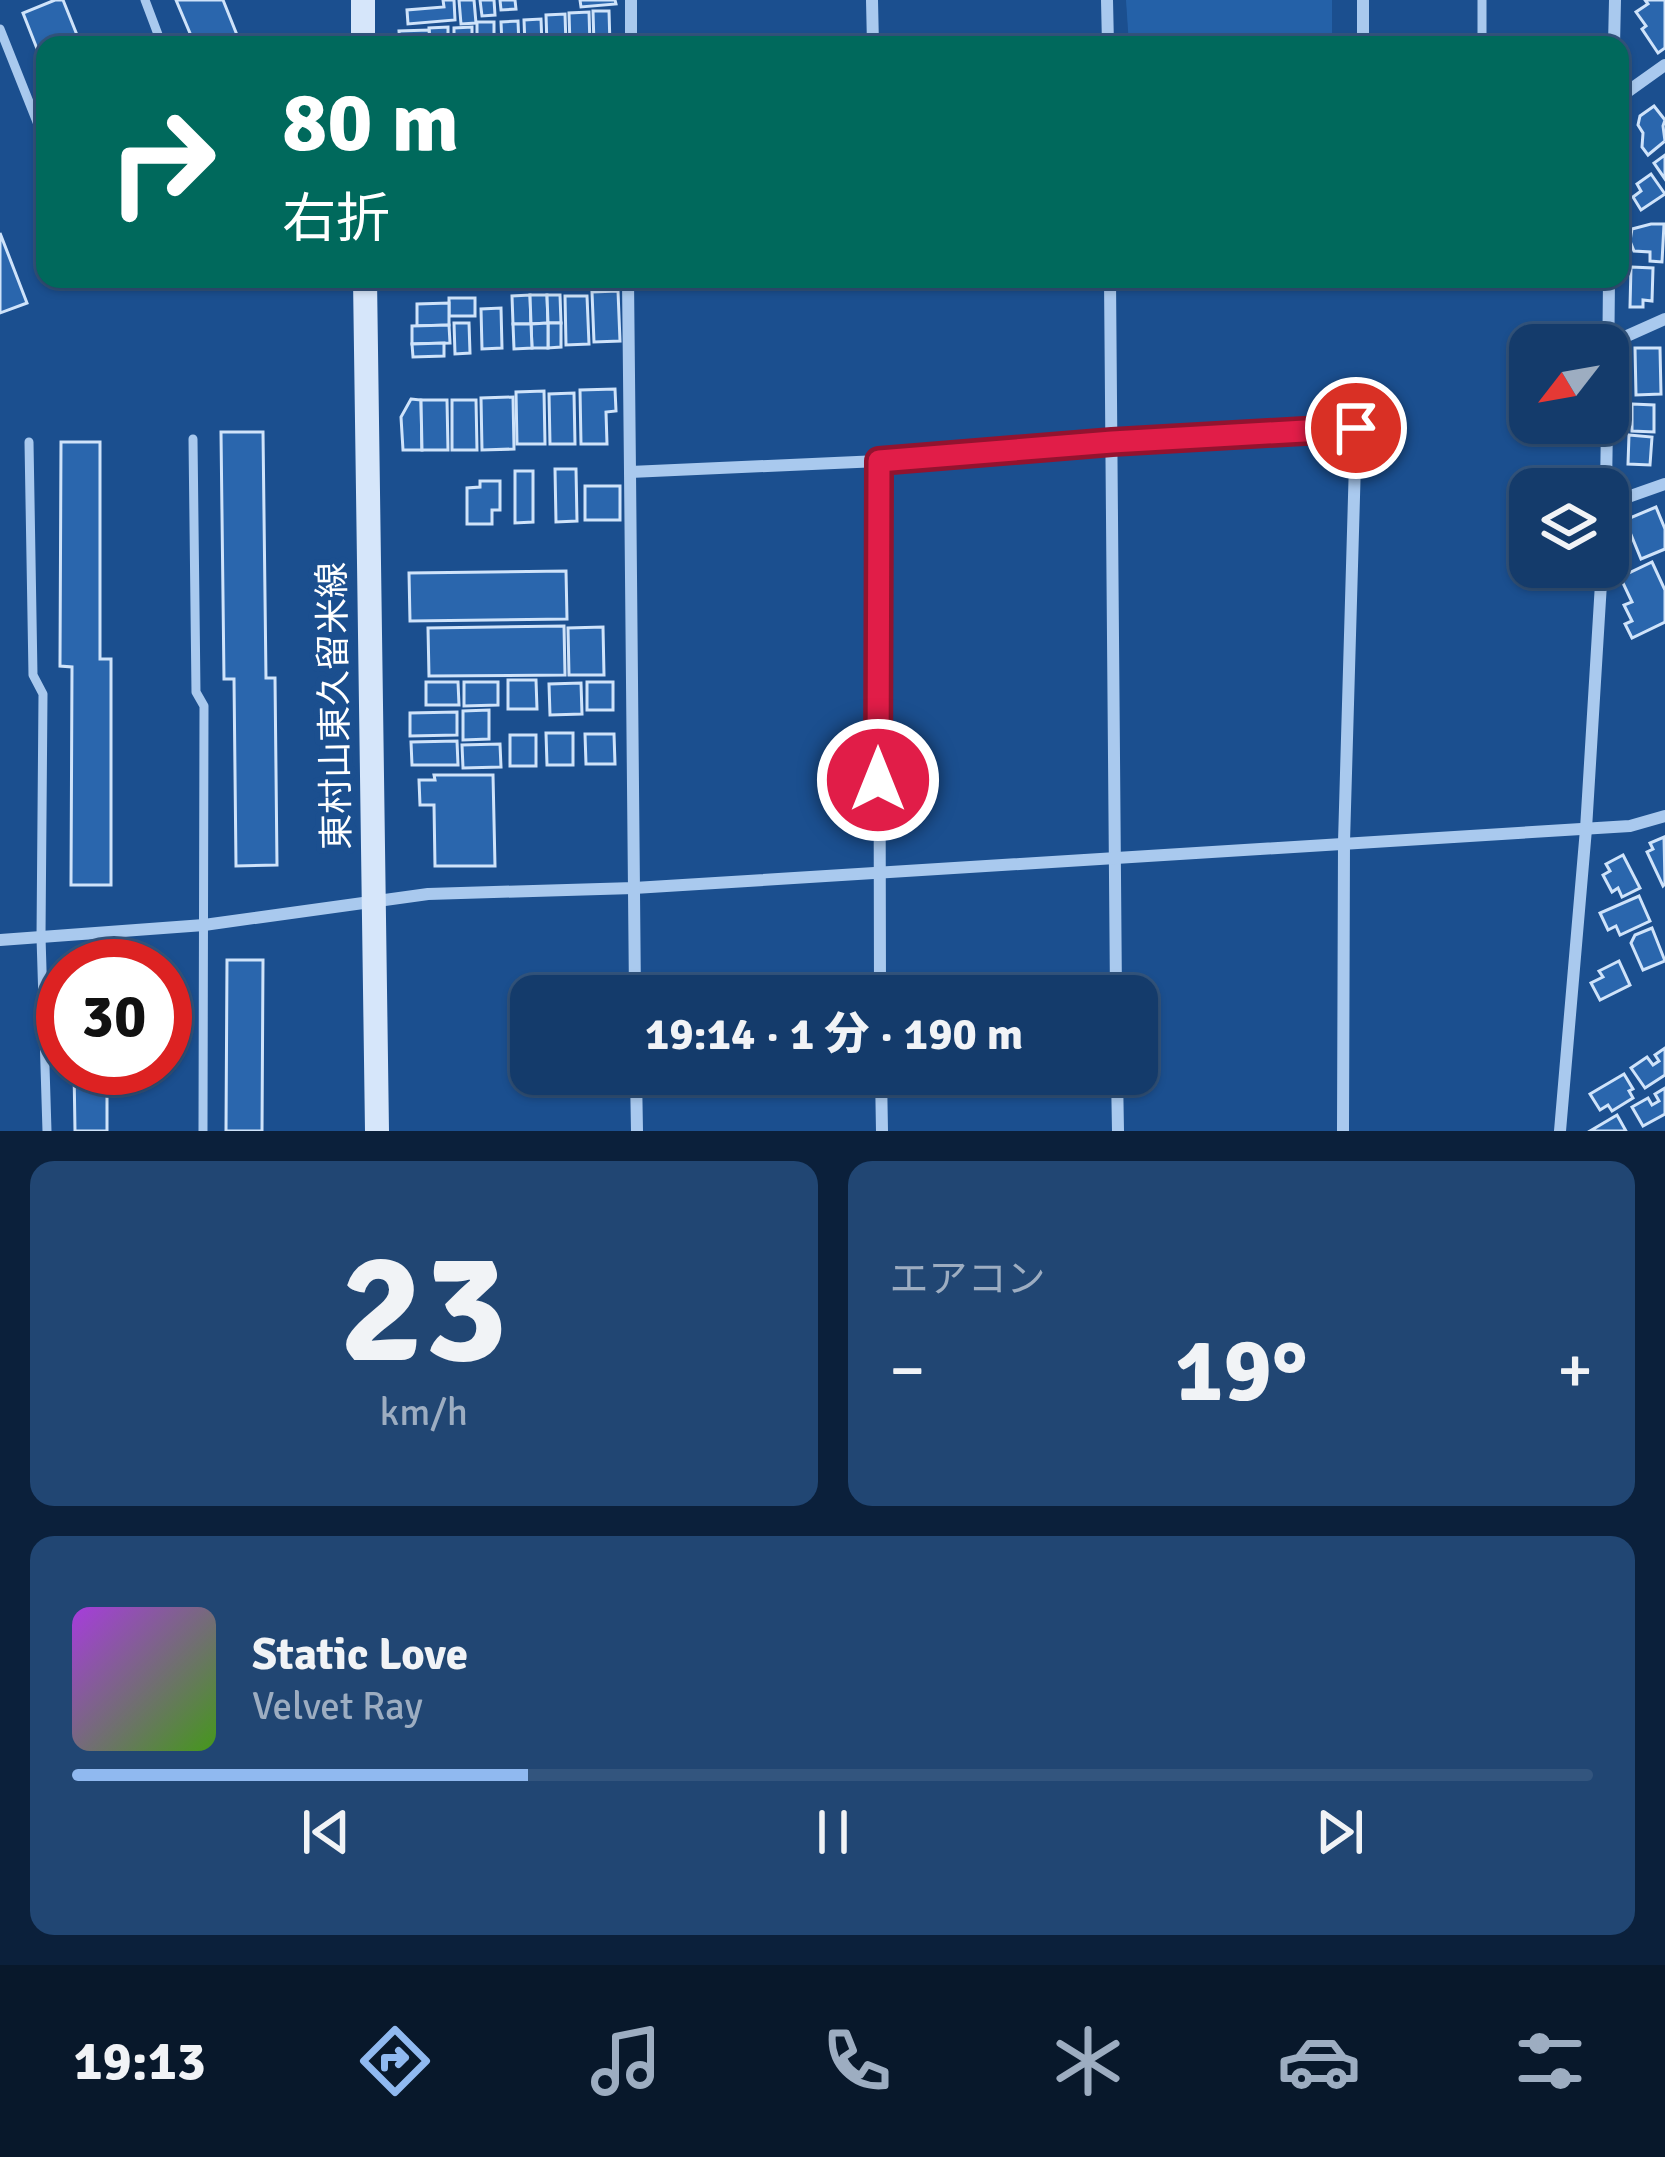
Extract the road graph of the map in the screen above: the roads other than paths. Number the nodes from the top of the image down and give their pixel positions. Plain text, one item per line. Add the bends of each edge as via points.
1 (145, 0) edge
2 (363, 0) edge
3 (631, 0) edge
4 (872, 0) edge
5 (1107, 0) edge
6 (1363, 0) edge
7 (1482, 0) edge
8 (1615, 0) edge
9 (0, 28) edge
10 (159, 36) edge
11 (363, 36) edge
12 (631, 36) edge
13 (873, 36) edge
14 (1108, 36) edge
15 (1363, 36) edge
16 (1482, 36) edge
17 (1614, 36) edge
18 (1665, 64) edge
19 (1629, 90) edge
20 (36, 119) edge
21 (365, 288) edge
22 (628, 288) edge
23 (1110, 288) edge
24 (1610, 288) edge
25 (1665, 320) edge
26 (1609, 324) edge
27 (1629, 335) edge
28 (193, 440) dead end
29 (29, 442) dead end
30 (1112, 442) junction
31 (879, 461) junction
32 (630, 472) junction
33 (1665, 484) edge
34 (1629, 497) edge
35 (1601, 588) edge
36 (1665, 816) edge
37 (1586, 829) junction
38 (1344, 842) junction
39 (1115, 860) junction
40 (878, 872) junction
41 (634, 888) junction
42 (374, 900) junction
43 (204, 925) junction
44 (41, 937) junction
45 (0, 940) edge
46 (635, 975) edge
47 (880, 975) edge
48 (1116, 975) edge
49 (636, 1095) edge
50 (881, 1095) edge
51 (1117, 1095) edge
52 (46, 1131) edge
53 (203, 1131) edge
54 (377, 1131) edge
55 (637, 1131) edge
56 (882, 1131) edge
57 (1118, 1131) edge
58 (1342, 1131) edge
59 (1560, 1131) edge

1 - 10 lane
2 - 11 main road
3 - 12 street
4 - 13 street
5 - 14 street
6 - 15 street
7 - 16 lane
8 - 17 street
9 - 20 lane
18 - 19 street
21 - 42 main road, 東村山東久留米線
22 - 32 street
23 - 30 street
24 - 26 street
25 - 27 street
28 - 43 lane
29 - 44 lane via 33,675 43,694
30 - 31 street
30 - 38 street via 1356,428
30 - 39 street
31 - 32 street
31 - 40 street
32 - 41 street
33 - 34 street
35 - 37 street
36 - 37 street
37 - 38 street
37 - 59 street
38 - 39 street
38 - 58 street
39 - 40 street
39 - 48 street
40 - 41 street
40 - 47 street
41 - 42 street
41 - 46 street
42 - 43 street
42 - 54 main road, 東村山東久留米線
43 - 44 street
43 - 53 lane
44 - 45 street
44 - 52 lane
49 - 55 street
50 - 56 street
51 - 57 street

